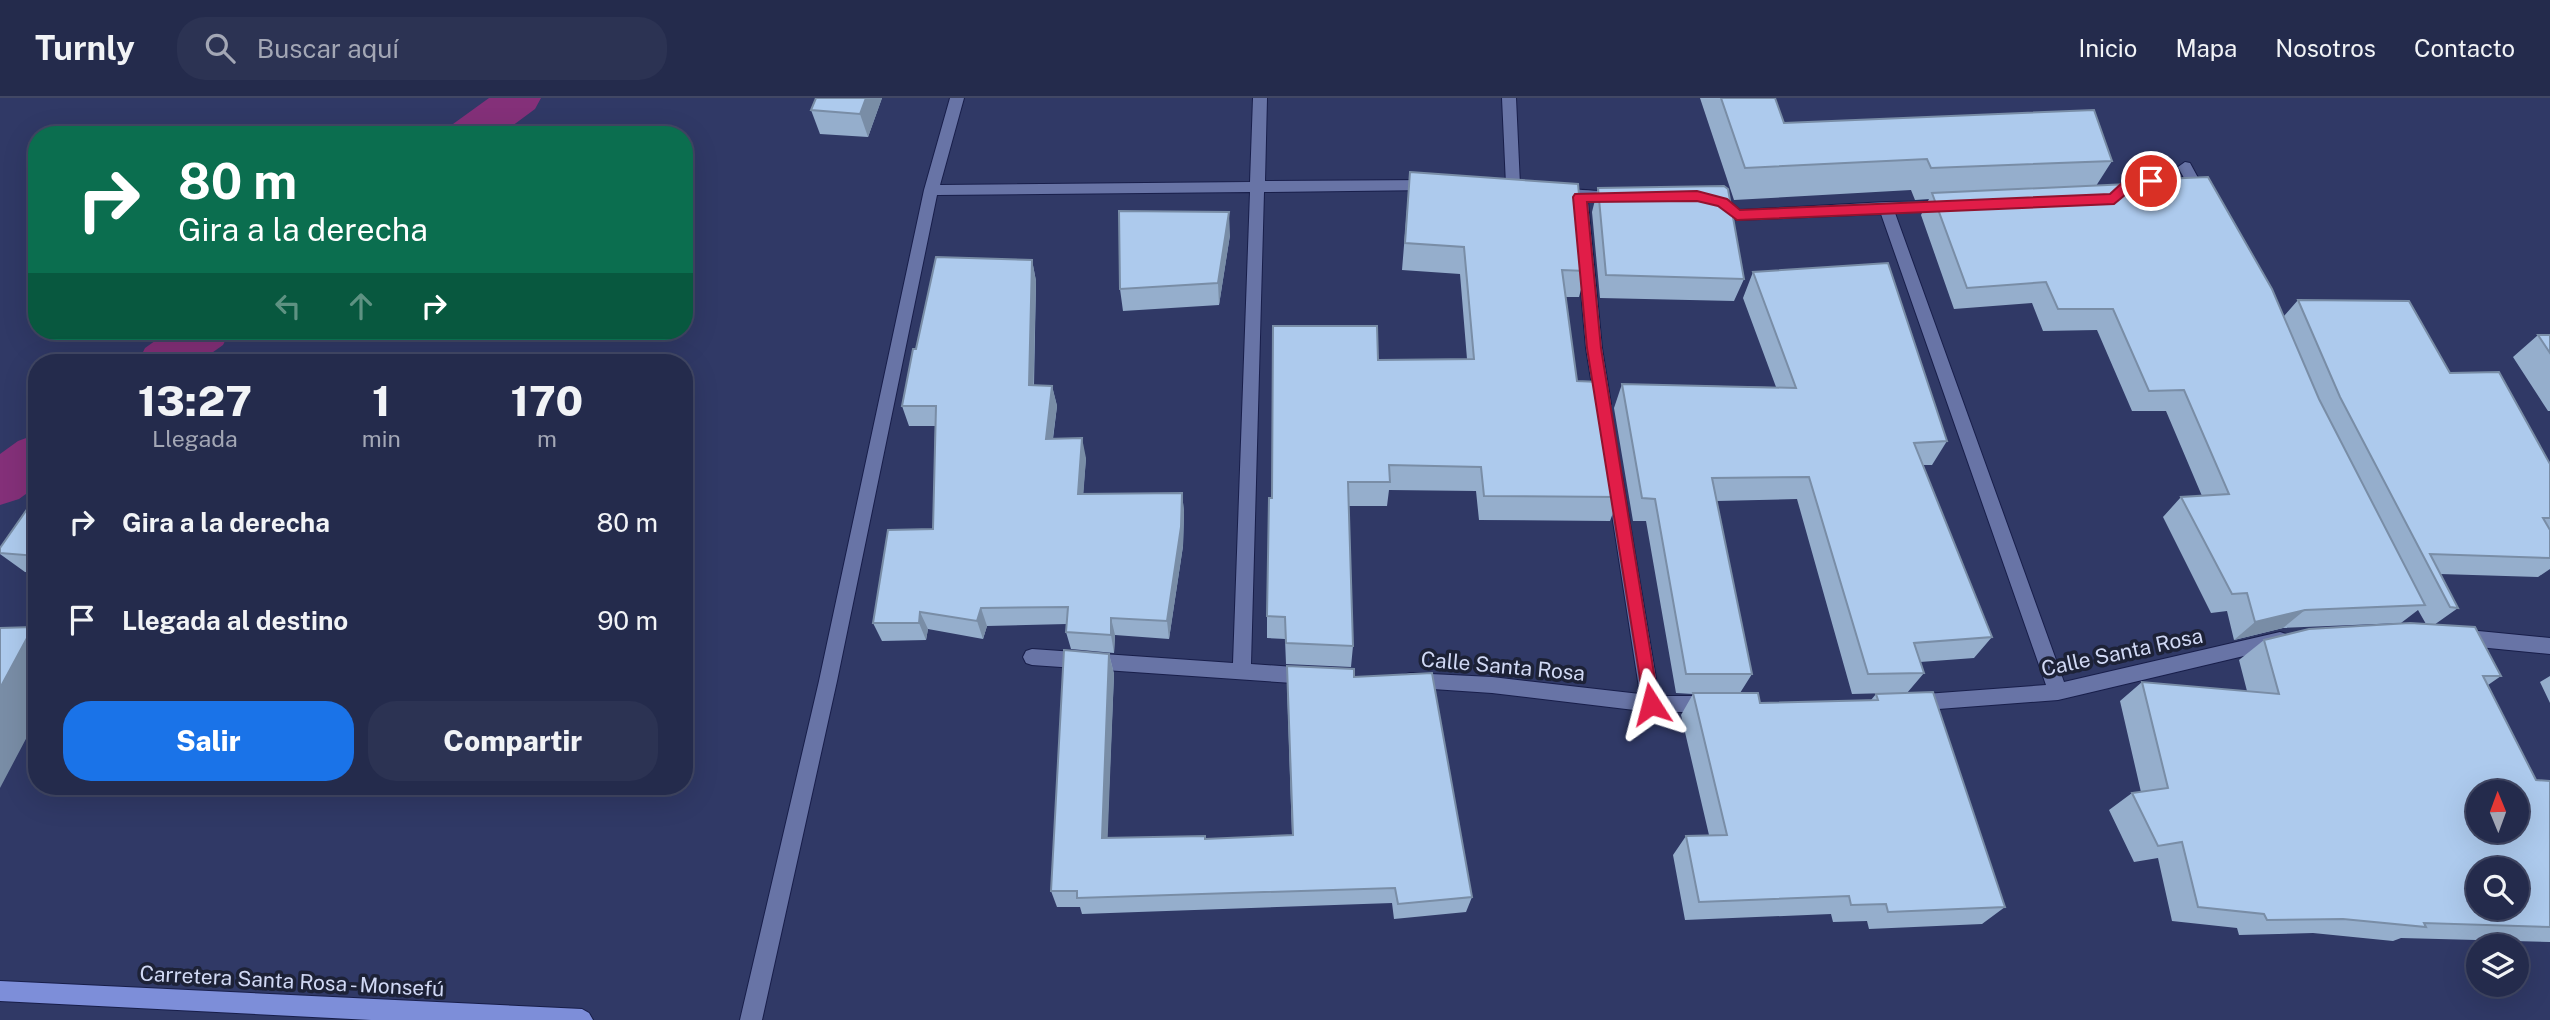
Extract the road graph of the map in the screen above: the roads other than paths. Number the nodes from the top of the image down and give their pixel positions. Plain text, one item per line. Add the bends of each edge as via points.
1 (957, 98) edge
2 (1260, 98) edge
3 (1509, 98) edge
4 (2185, 175) edge
5 (1257, 186) junction
6 (1446, 186) edge
7 (931, 190) junction
8 (1697, 196) edge
9 (1580, 197) junction
10 (1632, 197) edge
11 (1967, 204) edge
12 (1886, 207) junction
13 (2211, 214) edge
14 (1605, 416) edge
15 (1611, 457) edge
16 (2444, 636) edge
17 (2295, 638) edge
18 (2550, 646) edge
19 (1032, 657) dead end
20 (1242, 673) junction
21 (1326, 677) edge
22 (1395, 680) edge
23 (2058, 692) junction
24 (1651, 704) junction
25 (1898, 704) edge
26 (1733, 705) edge
27 (0, 991) edge
28 (582, 1020) edge
29 (751, 1020) edge

1 - 7 street
2 - 5 street
3 - 9 street via 1520,187
4 - 13 street
5 - 6 street
5 - 7 street
5 - 20 street
7 - 29 street
8 - 12 street via 1722,203 1737,215
9 - 10 street
9 - 14 street
11 - 12 street
12 - 23 street
15 - 24 street
16 - 18 street
17 - 23 street, Calle Santa Rosa
19 - 20 street
20 - 21 street
22 - 24 street, Calle Santa Rosa via 1492,685
23 - 25 street, Calle Santa Rosa
24 - 26 street, Calle Santa Rosa
27 - 28 main road, Carretera Santa Rosa - Monsefú

